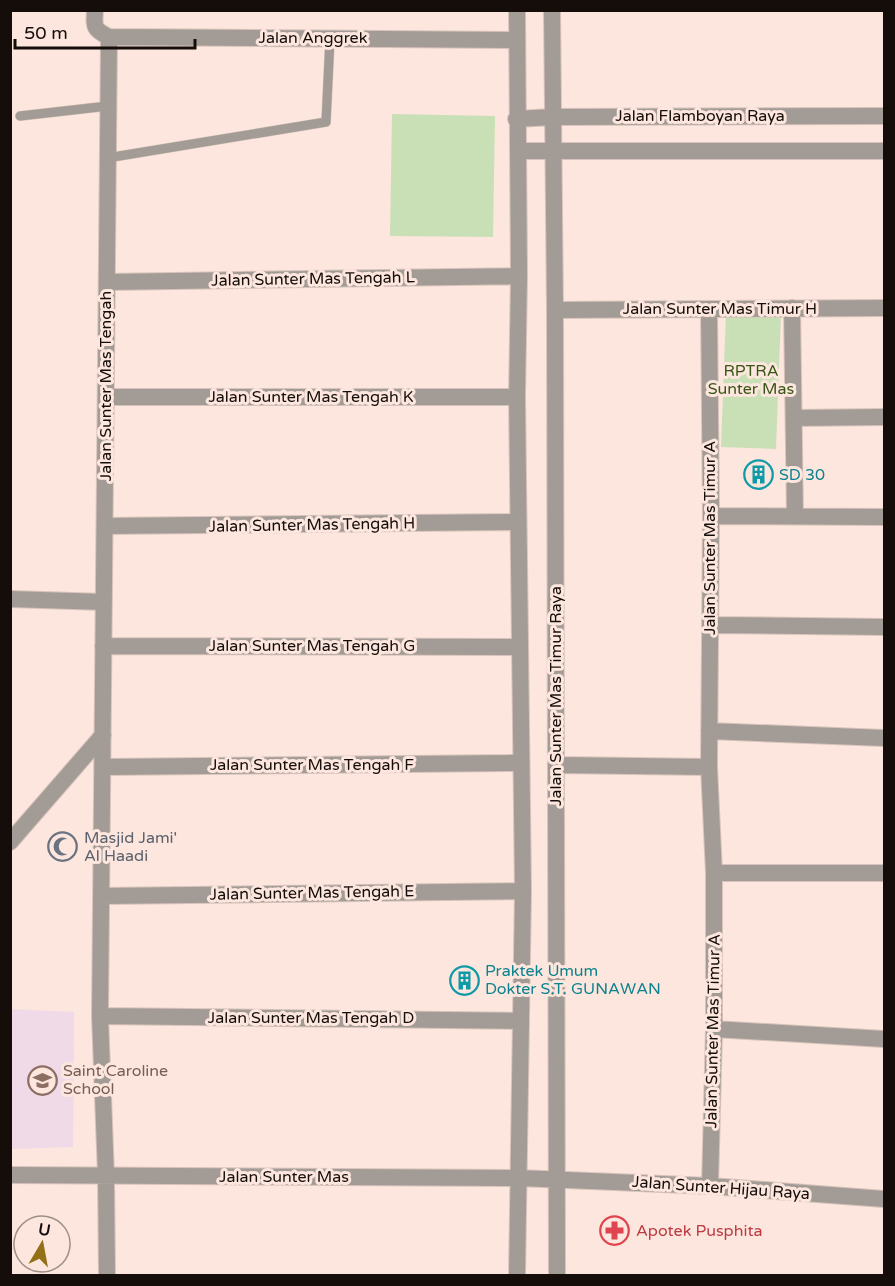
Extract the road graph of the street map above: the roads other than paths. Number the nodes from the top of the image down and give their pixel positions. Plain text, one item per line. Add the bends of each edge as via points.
1 (95, 10) edge
2 (517, 10) edge
3 (552, 10) edge
4 (109, 37) junction
5 (330, 39) junction
6 (517, 40) junction
7 (108, 106) junction
8 (20, 116) dead end
9 (885, 116) edge
10 (553, 117) junction
11 (516, 119) junction
12 (554, 150) junction
13 (518, 151) junction
14 (885, 151) edge
15 (107, 158) junction
16 (519, 276) junction
17 (106, 282) junction
18 (792, 308) junction
19 (885, 308) edge
20 (709, 309) junction
21 (555, 310) junction
22 (106, 397) junction
23 (517, 398) junction
24 (885, 417) edge
25 (794, 418) junction
26 (711, 516) junction
27 (795, 516) junction
28 (885, 517) edge
29 (518, 522) junction
30 (105, 526) junction
31 (10, 599) edge
32 (104, 602) junction
33 (710, 625) junction
34 (885, 627) edge
35 (103, 646) junction
36 (520, 646) junction
37 (709, 731) junction
38 (103, 735) junction
39 (885, 738) edge
40 (521, 763) junction
41 (557, 765) junction
42 (103, 767) junction
43 (709, 767) junction
44 (10, 842) edge
45 (714, 873) junction
46 (885, 873) edge
47 (522, 891) junction
48 (102, 896) junction
49 (100, 1016) junction
50 (521, 1021) junction
51 (714, 1029) junction
52 (885, 1039) edge
53 (10, 1175) edge
54 (106, 1176) junction
55 (519, 1178) junction
56 (557, 1179) junction
57 (710, 1186) junction
58 (885, 1199) edge
59 (107, 1275) edge
60 (518, 1275) edge
61 (558, 1275) edge

1 - 4 street via 94,25
2 - 6 street, Jalan Sunter Mas Timur Raya
3 - 10 street, Jalan Sunter Mas Timur Raya
4 - 5 street, Jalan Anggrek
4 - 7 street, Jalan Sunter Mas Tengah
5 - 6 street, Jalan Anggrek
5 - 15 lane via 327,122
6 - 11 street, Jalan Sunter Mas Timur Raya
7 - 8 lane
7 - 15 street, Jalan Sunter Mas Tengah
9 - 10 street, Jalan Flamboyan Raya
10 - 11 street, Jalan Flamboyan Raya
10 - 12 street, Jalan Sunter Mas Timur Raya
11 - 13 street, Jalan Sunter Mas Timur Raya
12 - 13 street, Jalan Flamboyan Raya
12 - 14 street, Jalan Flamboyan Raya
12 - 21 street, Jalan Sunter Mas Timur Raya
13 - 16 street, Jalan Sunter Mas Timur Raya
15 - 17 street, Jalan Sunter Mas Tengah
16 - 17 street, Jalan Sunter Mas Tengah L
16 - 23 street, Jalan Sunter Mas Timur Raya
17 - 22 street, Jalan Sunter Mas Tengah
18 - 19 street, Jalan Sunter Mas Timur H
18 - 20 street, Jalan Sunter Mas Timur H
18 - 25 street
20 - 21 street, Jalan Sunter Mas Timur H
20 - 26 street, Jalan Sunter Mas Timur A
21 - 41 street, Jalan Sunter Mas Timur Raya
22 - 23 street, Jalan Sunter Mas Tengah K
22 - 30 street, Jalan Sunter Mas Tengah
23 - 29 street, Jalan Sunter Mas Timur Raya
24 - 25 street
25 - 27 street
26 - 27 street
26 - 33 street, Jalan Sunter Mas Timur A
27 - 28 street
29 - 30 street, Jalan Sunter Mas Tengah H
29 - 36 street, Jalan Sunter Mas Timur Raya
30 - 32 street, Jalan Sunter Mas Tengah
31 - 32 street
32 - 35 street, Jalan Sunter Mas Tengah
33 - 34 street
33 - 37 street, Jalan Sunter Mas Timur A
35 - 36 street, Jalan Sunter Mas Tengah G
35 - 38 street, Jalan Sunter Mas Tengah
36 - 40 street, Jalan Sunter Mas Timur Raya
37 - 39 street
37 - 43 street, Jalan Sunter Mas Timur A
38 - 42 street, Jalan Sunter Mas Tengah
38 - 44 street
40 - 42 street, Jalan Sunter Mas Tengah F
40 - 47 street, Jalan Sunter Mas Timur Raya
41 - 43 street
41 - 56 street, Jalan Sunter Mas Timur Raya
42 - 48 street, Jalan Sunter Mas Tengah
43 - 45 street, Jalan Sunter Mas Timur A
45 - 46 street
45 - 51 street, Jalan Sunter Mas Timur A
47 - 48 street, Jalan Sunter Mas Tengah E
47 - 50 street, Jalan Sunter Mas Timur Raya
48 - 49 street, Jalan Sunter Mas Tengah
49 - 50 street, Jalan Sunter Mas Tengah D
49 - 54 street, Jalan Sunter Mas Tengah
50 - 55 street, Jalan Sunter Mas Timur Raya
51 - 52 street
51 - 57 street, Jalan Sunter Mas Timur A
53 - 54 street, Jalan Sunter Mas
54 - 55 street, Jalan Sunter Mas
54 - 59 street, Jalan Sunter Mas Tengah
55 - 56 street, Jalan Sunter Mas
55 - 60 street, Jalan Sunter Mas Timur Raya
56 - 57 street, Jalan Sunter Hijau Raya
56 - 61 street, Jalan Sunter Mas Timur Raya
57 - 58 street, Jalan Sunter Hijau Raya

